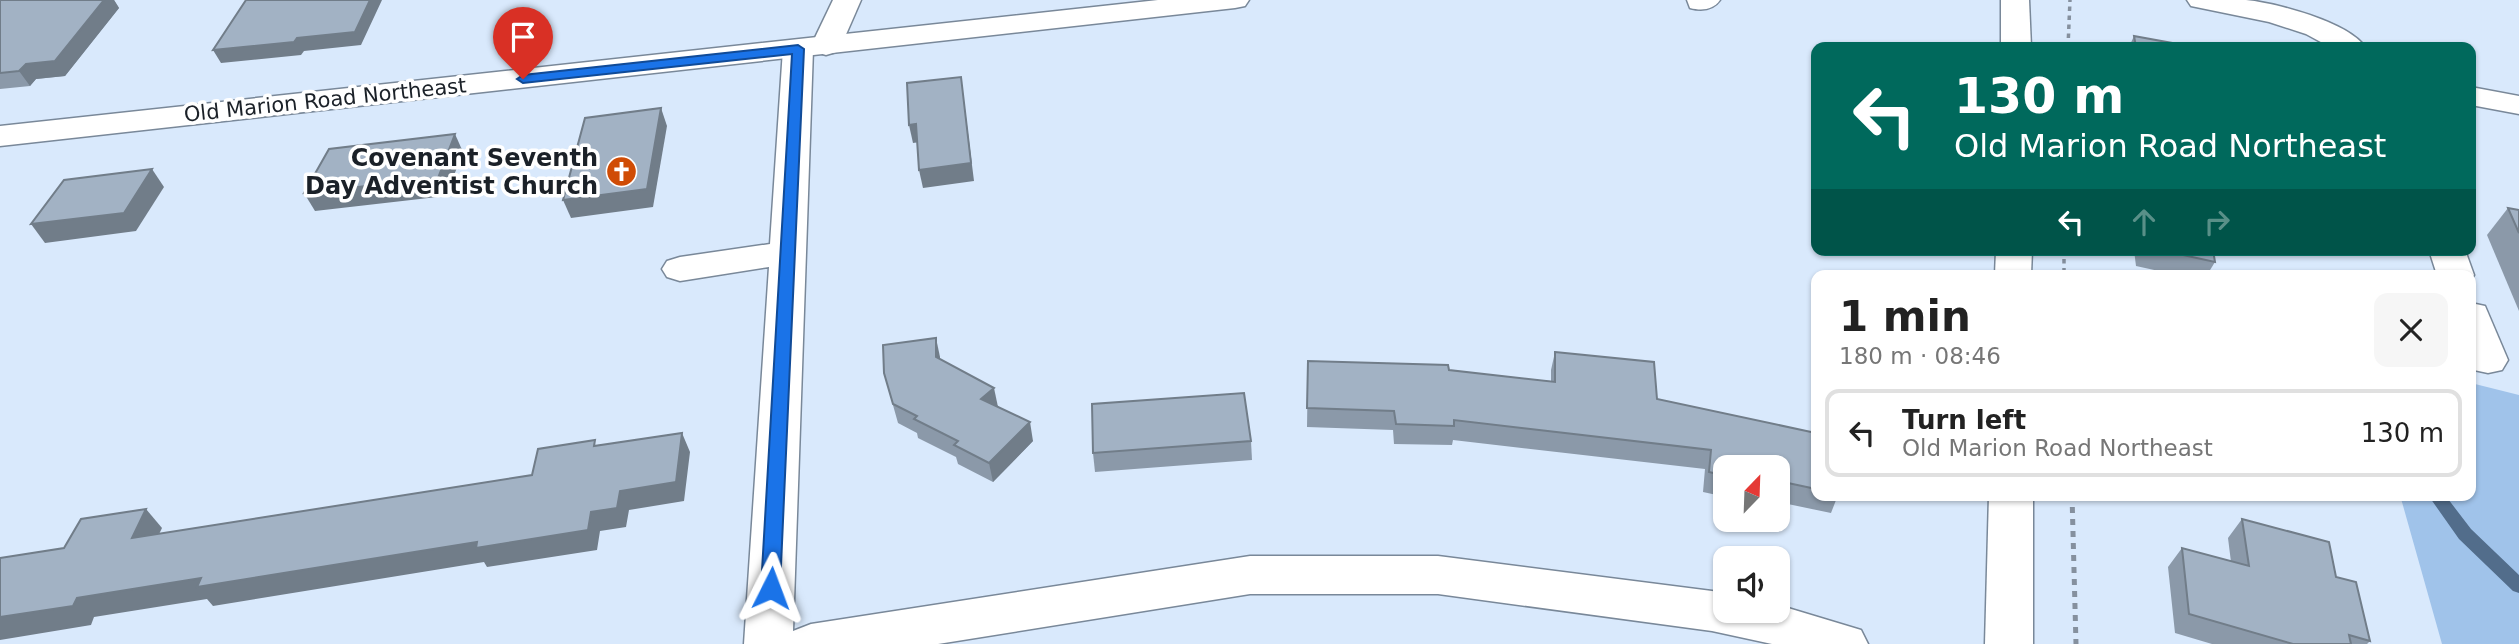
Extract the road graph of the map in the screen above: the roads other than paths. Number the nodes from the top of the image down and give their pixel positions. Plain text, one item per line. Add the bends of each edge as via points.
1 (847, 0) edge
2 (1235, 0) edge
3 (2015, 0) edge
4 (2201, 0) edge
5 (2015, 42) edge
6 (2340, 42) edge
7 (812, 48) junction
8 (2476, 97) edge
9 (2519, 105) edge
10 (0, 135) edge
11 (788, 253) junction
12 (680, 269) dead end
13 (2476, 325) edge
14 (2493, 362) edge
15 (2011, 501) edge
16 (768, 644) edge
17 (811, 644) edge
18 (1844, 644) edge
19 (2009, 644) edge

1 - 7 street
2 - 7 street, Old Marion Road Northeast
3 - 5 street
4 - 6 street via 2262,12
7 - 10 street, Old Marion Road Northeast
7 - 11 street
8 - 9 street
11 - 12 street
11 - 16 street
13 - 14 street
15 - 19 street
17 - 18 street via 1250,575 1438,575 1712,611

